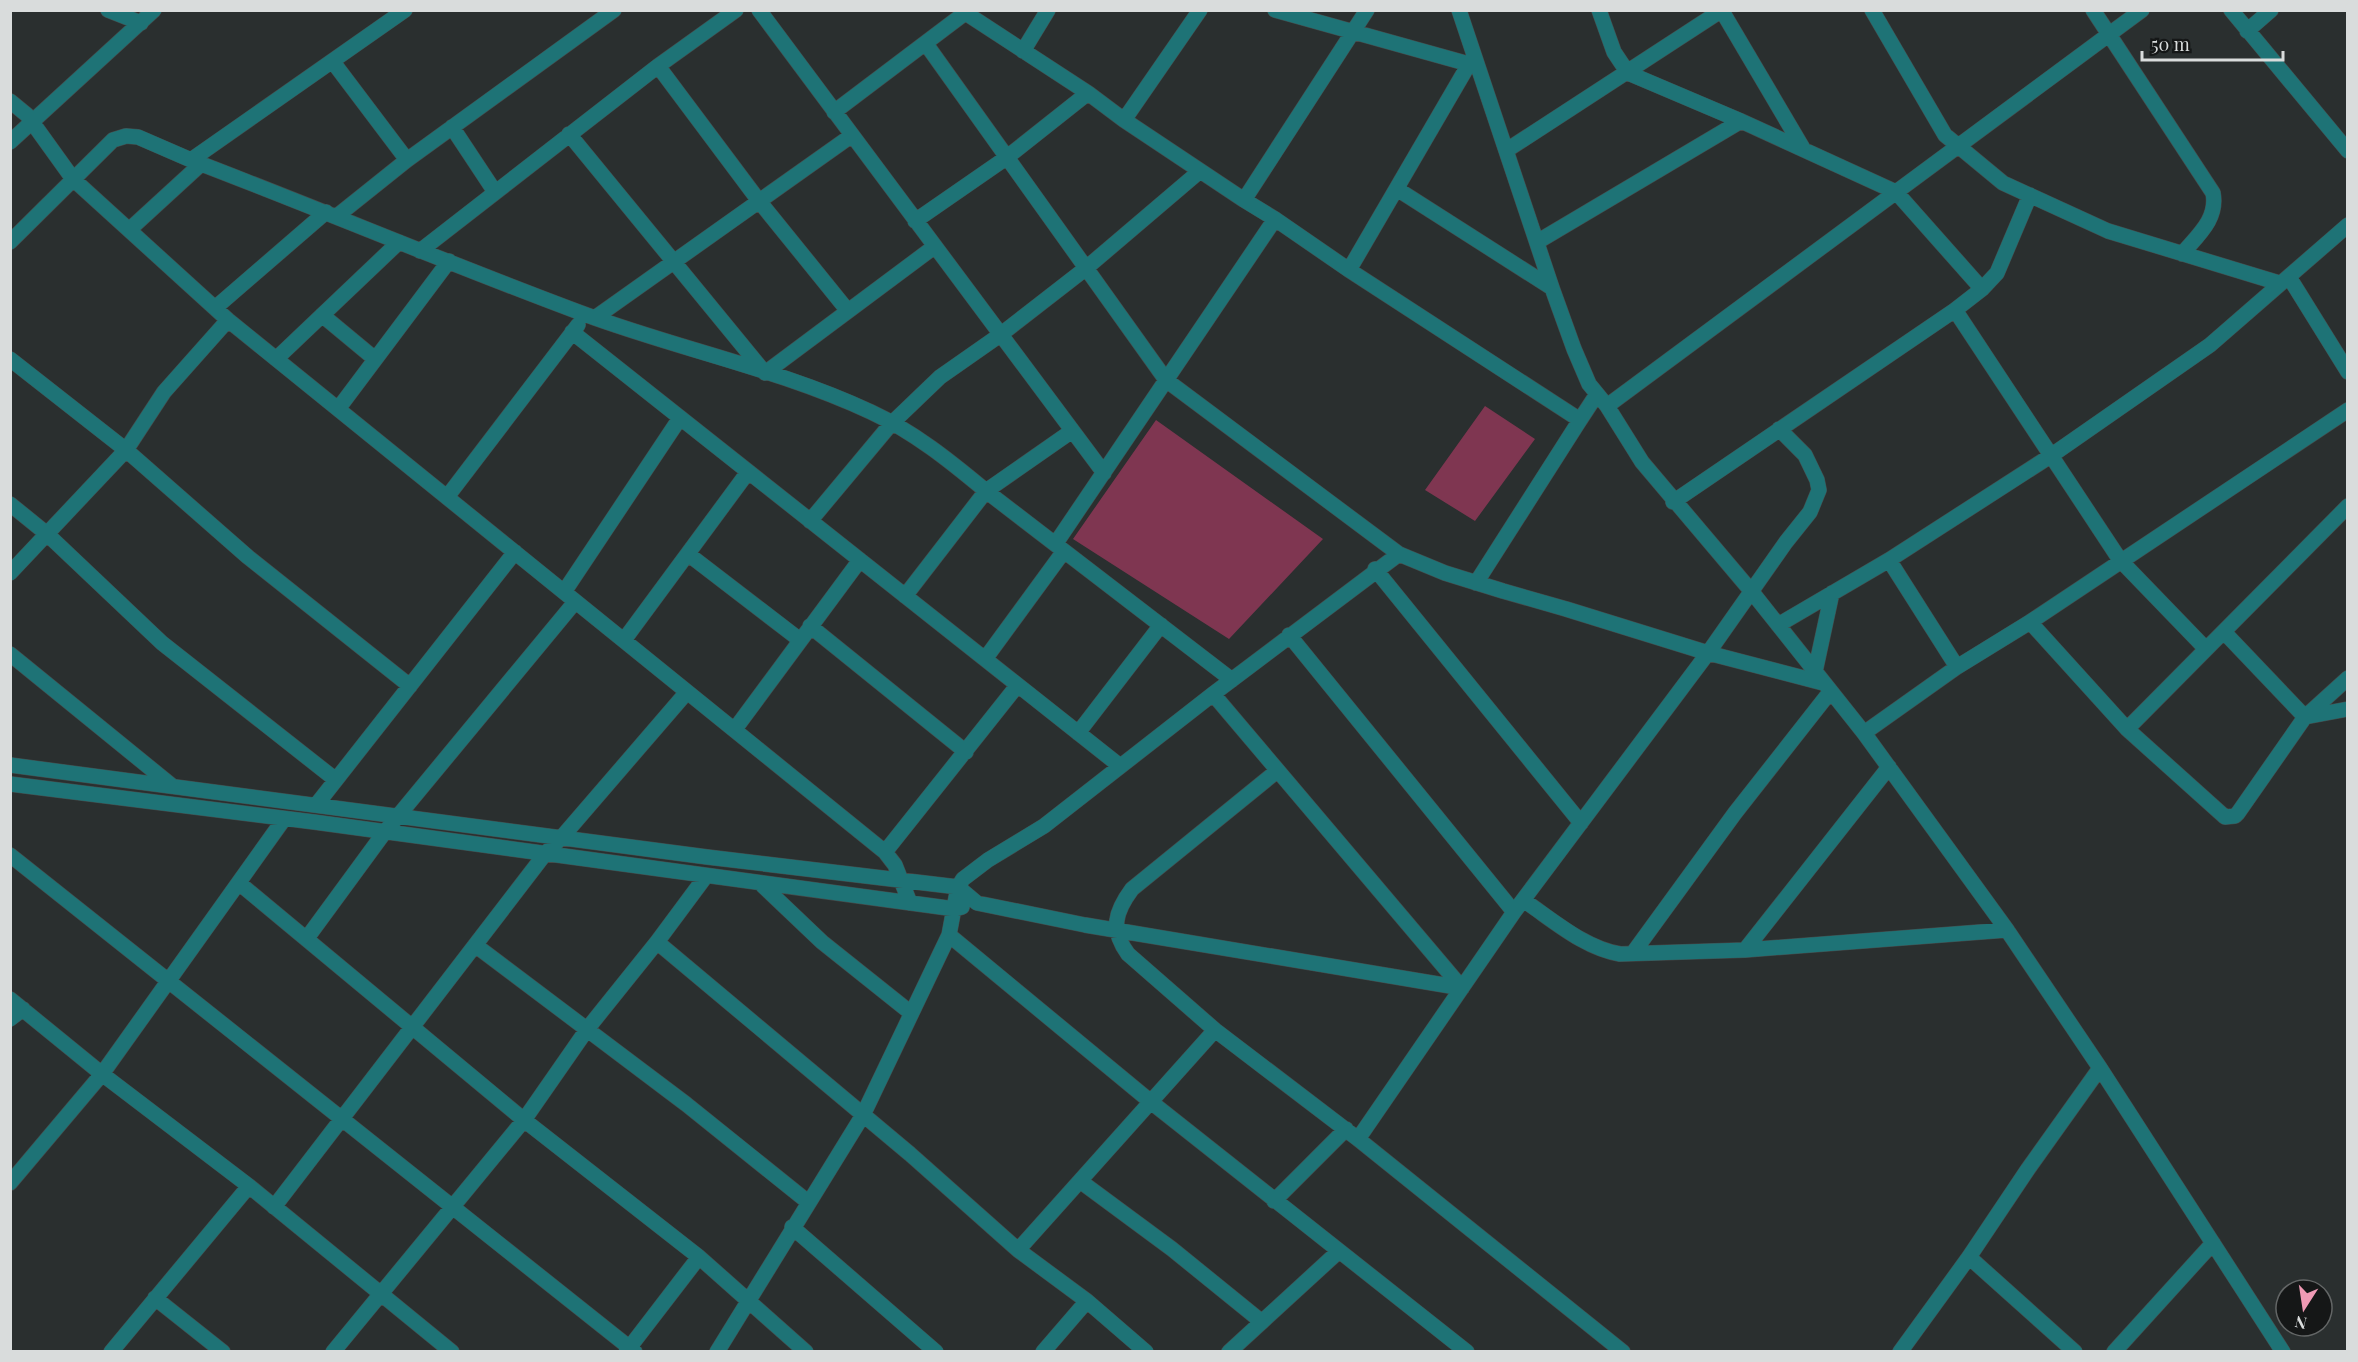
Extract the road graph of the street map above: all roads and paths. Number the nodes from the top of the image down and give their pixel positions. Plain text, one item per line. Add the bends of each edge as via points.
1 (108, 10) edge
2 (154, 10) edge
3 (405, 10) edge
4 (614, 10) edge
5 (736, 10) edge
6 (759, 10) edge
7 (1048, 10) edge
8 (1200, 10) edge
9 (1275, 10) edge
10 (1367, 10) edge
11 (1459, 10) edge
12 (1599, 10) edge
13 (1872, 10) edge
14 (2093, 10) edge
15 (2142, 10) edge
16 (2231, 10) edge
17 (2271, 10) edge
18 (1722, 11) edge
19 (963, 12) edge
20 (141, 22) junction
21 (2247, 31) junction
22 (1353, 32) junction
23 (2109, 35) junction
24 (926, 44) junction
25 (1023, 51) junction
26 (333, 62) junction
27 (1474, 65) junction
28 (658, 66) junction
29 (1628, 73) junction
30 (1088, 93) junction
31 (10, 101) edge
32 (834, 112) junction
33 (1124, 120) junction
34 (1741, 121) junction
35 (32, 123) junction
36 (452, 128) junction
37 (569, 134) junction
38 (851, 136) junction
39 (10, 142) edge
40 (1957, 146) junction
41 (1507, 150) junction
42 (1804, 150) junction
43 (2348, 151) edge
44 (1006, 158) junction
45 (407, 160) junction
46 (196, 162) junction
47 (1200, 171) junction
48 (73, 179) junction
49 (1397, 189) junction
50 (495, 192) junction
51 (1896, 192) junction
52 (2030, 195) junction
53 (1244, 200) junction
54 (759, 201) junction
55 (331, 214) junction
56 (1275, 219) junction
57 (915, 221) junction
58 (2348, 225) edge
59 (129, 230) junction
60 (10, 242) edge
61 (399, 242) junction
62 (1537, 242) junction
63 (934, 247) junction
64 (420, 251) junction
65 (2182, 254) junction
66 (449, 261) junction
67 (673, 262) junction
68 (1085, 268) junction
69 (1349, 270) junction
70 (2284, 280) junction
71 (1552, 288) junction
72 (1982, 289) junction
73 (214, 308) junction
74 (1955, 310) junction
75 (849, 311) junction
76 (322, 315) junction
77 (591, 316) junction
78 (228, 320) junction
79 (572, 332) junction
80 (1000, 335) junction
81 (10, 359) edge
82 (276, 359) junction
83 (375, 359) junction
84 (2348, 372) edge
85 (765, 373) junction
86 (1166, 380) junction
87 (1602, 400) junction
88 (338, 409) junction
89 (2348, 410) edge
90 (680, 418) junction
91 (1580, 420) junction
92 (891, 424) junction
93 (1779, 429) junction
94 (1072, 431) junction
95 (126, 450) junction
96 (2052, 455) junction
97 (748, 472) junction
98 (1104, 473) junction
99 (986, 491) junction
100 (447, 497) junction
101 (1673, 501) junction
102 (10, 504) edge
103 (2348, 506) edge
104 (810, 521) junction
105 (47, 534) junction
106 (1060, 547) junction
107 (515, 552) junction
108 (688, 554) junction
109 (1399, 554) junction
110 (860, 560) junction
111 (1889, 560) junction
112 (2121, 560) junction
113 (1376, 569) junction
114 (10, 573) edge
115 (1476, 583) junction
116 (1752, 592) junction
117 (1832, 593) junction
118 (905, 596) junction
119 (569, 597) junction
120 (2030, 622) junction
121 (1161, 625) junction
122 (1778, 625) junction
123 (810, 626) junction
124 (2224, 632) junction
125 (1289, 635) junction
126 (624, 640) junction
127 (800, 640) junction
128 (2206, 650) junction
129 (1708, 653) junction
130 (10, 654) edge
131 (985, 659) junction
132 (1957, 667) junction
133 (2348, 678) edge
134 (1232, 680) junction
135 (1822, 682) junction
136 (410, 686) junction
137 (1017, 686) junction
138 (687, 692) junction
139 (1213, 694) junction
140 (2348, 709) edge
141 (2305, 717) junction
142 (735, 729) junction
143 (2127, 729) junction
144 (1078, 733) junction
145 (1864, 733) junction
146 (966, 752) junction
147 (10, 765) edge
148 (1120, 766) junction
149 (1889, 768) junction
150 (1277, 771) junction
151 (336, 780) junction
152 (10, 784) edge
153 (171, 785) junction
154 (317, 804) junction
155 (200, 807) junction
156 (398, 815) junction
157 (284, 819) junction
158 (1581, 823) junction
159 (384, 832) junction
160 (562, 837) junction
161 (885, 852) junction
162 (545, 854) junction
163 (10, 855) edge
164 (706, 876) junction
165 (901, 879) junction
166 (239, 883) junction
167 (760, 883) junction
168 (958, 887) junction
169 (910, 903) junction
170 (978, 903) junction
171 (1519, 906) junction
172 (955, 909) junction
173 (1116, 930) junction
174 (2007, 930) junction
175 (950, 935) junction
176 (307, 938) junction
177 (657, 942) junction
178 (475, 945) junction
179 (1745, 950) junction
180 (1633, 953) junction
181 (168, 981) junction
182 (1462, 988) junction
183 (10, 999) edge
184 (23, 1010) junction
185 (911, 1014) junction
186 (10, 1019) edge
187 (412, 1027) junction
188 (588, 1028) junction
189 (1215, 1030) junction
190 (2100, 1068) junction
191 (102, 1074) junction
192 (1151, 1102) junction
193 (862, 1115) junction
194 (340, 1119) junction
195 (524, 1120) junction
196 (1352, 1134) junction
197 (1080, 1181) junction
198 (10, 1183) edge
199 (249, 1186) junction
200 (1274, 1201) junction
201 (808, 1202) junction
202 (274, 1207) junction
203 (452, 1207) junction
204 (792, 1227) junction
205 (2213, 1243) junction
206 (1018, 1250) junction
207 (1338, 1251) junction
208 (699, 1257) junction
209 (1969, 1257) junction
210 (380, 1293) junction
211 (155, 1298) junction
212 (747, 1301) junction
213 (1087, 1301) junction
214 (1262, 1322) junction
215 (448, 1350) edge
216 (630, 1350) edge
217 (111, 1352) edge
218 (223, 1352) edge
219 (333, 1352) edge
220 (717, 1352) edge
221 (806, 1352) edge
222 (936, 1352) edge
223 (1043, 1352) edge
224 (1146, 1352) edge
225 (1229, 1352) edge
226 (1467, 1352) edge
227 (1623, 1352) edge
228 (1900, 1352) edge
229 (2075, 1352) edge
230 (2114, 1352) edge
231 (2283, 1352) edge

1 - 20 street
2 - 20 street
3 - 26 street
4 - 36 street
5 - 28 street
6 - 32 street
7 - 25 street
8 - 33 street
9 - 22 street
10 - 22 street
11 - 27 street
12 - 29 street via 1614,52
13 - 40 street via 1945,135
14 - 23 street
15 - 23 street
16 - 21 street
17 - 21 street
18 - 29 street
18 - 42 street
19 - 24 street
19 - 25 street
20 - 35 street
21 - 43 street
22 - 27 street
22 - 53 street
23 - 40 street
23 - 65 street via 2213,194 2213,215
24 - 32 street
24 - 44 street
25 - 30 street
26 - 45 street
26 - 46 street
27 - 41 street
27 - 49 street
28 - 37 street
28 - 54 street
29 - 34 street
29 - 41 street
30 - 33 street
30 - 44 street
31 - 35 street
32 - 38 street
33 - 47 street
34 - 42 street
34 - 62 street
35 - 39 street
35 - 48 street
36 - 45 street
36 - 50 street
37 - 50 street
37 - 67 street
38 - 54 street
38 - 57 street
40 - 51 street
40 - 52 street via 2003,183
41 - 62 street
42 - 51 street
44 - 57 street
44 - 68 street
45 - 55 street
46 - 48 street via 138,137 126,136 112,140
46 - 55 street
46 - 59 street
47 - 53 street
47 - 68 street
48 - 59 street
48 - 60 street
49 - 69 street
49 - 71 street
50 - 64 street
51 - 72 street
51 - 87 street
52 - 65 street via 2108,231
52 - 72 street via 1997,273
53 - 56 street
54 - 67 street
54 - 75 street
55 - 61 street
55 - 73 street
56 - 69 street
56 - 86 street
57 - 63 street
58 - 70 street
59 - 73 street
61 - 64 street
61 - 76 street
62 - 71 street
63 - 75 street
63 - 80 street
64 - 66 street
65 - 70 street
66 - 77 street
66 - 83 street
67 - 77 street
67 - 85 street
68 - 80 street
68 - 86 street
69 - 91 street
70 - 84 street
70 - 96 street via 2210,345
71 - 87 street via 1589,384
72 - 74 street
73 - 78 street
74 - 93 street
74 - 96 street
75 - 85 street
76 - 82 street
76 - 83 street
77 - 79 street
77 - 85 street
78 - 82 street
78 - 95 street via 164,392
79 - 90 street
79 - 100 street
80 - 92 street via 940,377
80 - 94 street
81 - 95 street
82 - 88 street
83 - 88 street
85 - 92 street via 871,412
86 - 98 street
86 - 109 street
87 - 91 street
87 - 101 street
88 - 100 street
89 - 112 street
90 - 97 street
90 - 119 street
91 - 115 street
92 - 99 street via 947,458
92 - 104 street
93 - 101 street
93 - 116 street via 1805,456 1819,490 1810,512
94 - 98 street
94 - 99 street
95 - 105 street
95 - 136 street via 248,557
96 - 111 street
96 - 112 street
97 - 104 street
97 - 108 street
98 - 106 street
99 - 106 street
99 - 118 street
100 - 107 street
101 - 116 street
102 - 105 street
103 - 124 street
104 - 110 street
105 - 114 street
105 - 151 street via 162,643
106 - 121 street
106 - 131 street
107 - 119 street
107 - 136 street
108 - 126 street
108 - 127 street
109 - 113 street
109 - 115 street
110 - 118 street
110 - 123 street
111 - 117 street
111 - 132 street
112 - 120 street
112 - 128 street
113 - 125 street
113 - 158 street
115 - 129 street
116 - 122 street
116 - 129 street
117 - 122 street
117 - 135 street
118 - 131 street
119 - 126 street
119 - 156 street
120 - 132 street
120 - 143 street
121 - 134 street
121 - 144 street
122 - 135 street
123 - 127 street
123 - 146 street
124 - 128 street
124 - 141 street
125 - 134 street
125 - 171 street
126 - 138 street
127 - 142 street
128 - 143 street
129 - 135 street
129 - 158 street
130 - 153 street
131 - 137 street
132 - 145 street
133 - 141 street
134 - 139 street
135 - 145 street
135 - 180 street via 1735,813
136 - 151 street
137 - 144 street
137 - 146 street
138 - 142 street
138 - 160 street
139 - 148 street
139 - 150 street
140 - 141 street
141 - 143 street via 2238,813 2230,817 2221,815
142 - 161 street
144 - 148 street
145 - 149 street
146 - 161 street
147 - 153 street
148 - 168 street via 1044,826 988,860
149 - 174 street
149 - 179 street
150 - 173 street via 1132,889 1120,906
150 - 182 street
151 - 154 street
152 - 155 street
153 - 154 street
153 - 155 street
154 - 156 street
155 - 157 street
156 - 159 street
156 - 160 street
157 - 159 street
157 - 166 street
158 - 171 street
159 - 162 street
159 - 176 street
160 - 162 street
160 - 165 street
161 - 165 street
162 - 164 street
162 - 178 street
163 - 181 street
164 - 167 street
164 - 177 street
165 - 168 street
165 - 169 street
166 - 176 street
166 - 181 street
167 - 169 street
167 - 185 street via 822,942
168 - 170 street
168 - 172 street
169 - 172 street
170 - 172 street
170 - 173 street
171 - 180 street via 1604,951
171 - 182 street
172 - 175 street
173 - 182 street
173 - 189 street via 1128,954
174 - 179 street
174 - 190 street
175 - 185 street
175 - 192 street
176 - 187 street
177 - 188 street
177 - 193 street
178 - 187 street
178 - 188 street
179 - 180 street
181 - 191 street
181 - 194 street
182 - 196 street
183 - 184 street
184 - 186 street
184 - 191 street
185 - 193 street
187 - 194 street
187 - 195 street
188 - 195 street
188 - 201 street
189 - 192 street
189 - 196 street
190 - 205 street
190 - 209 street
191 - 198 street
191 - 199 street
192 - 197 street
192 - 200 street
193 - 201 street
193 - 206 street
194 - 202 street
194 - 203 street
195 - 203 street
195 - 208 street
196 - 200 street
196 - 227 street
197 - 206 street
197 - 214 street
199 - 202 street
199 - 211 street
200 - 207 street
201 - 204 street
202 - 210 street
203 - 210 street
203 - 216 street
204 - 212 street
204 - 222 street
205 - 230 street
205 - 231 street
206 - 213 street
207 - 214 street
207 - 226 street
208 - 212 street
208 - 216 street
209 - 228 street
209 - 229 street
210 - 215 street
210 - 219 street
211 - 217 street
211 - 218 street
212 - 220 street
212 - 221 street
213 - 223 street
213 - 224 street
214 - 225 street

